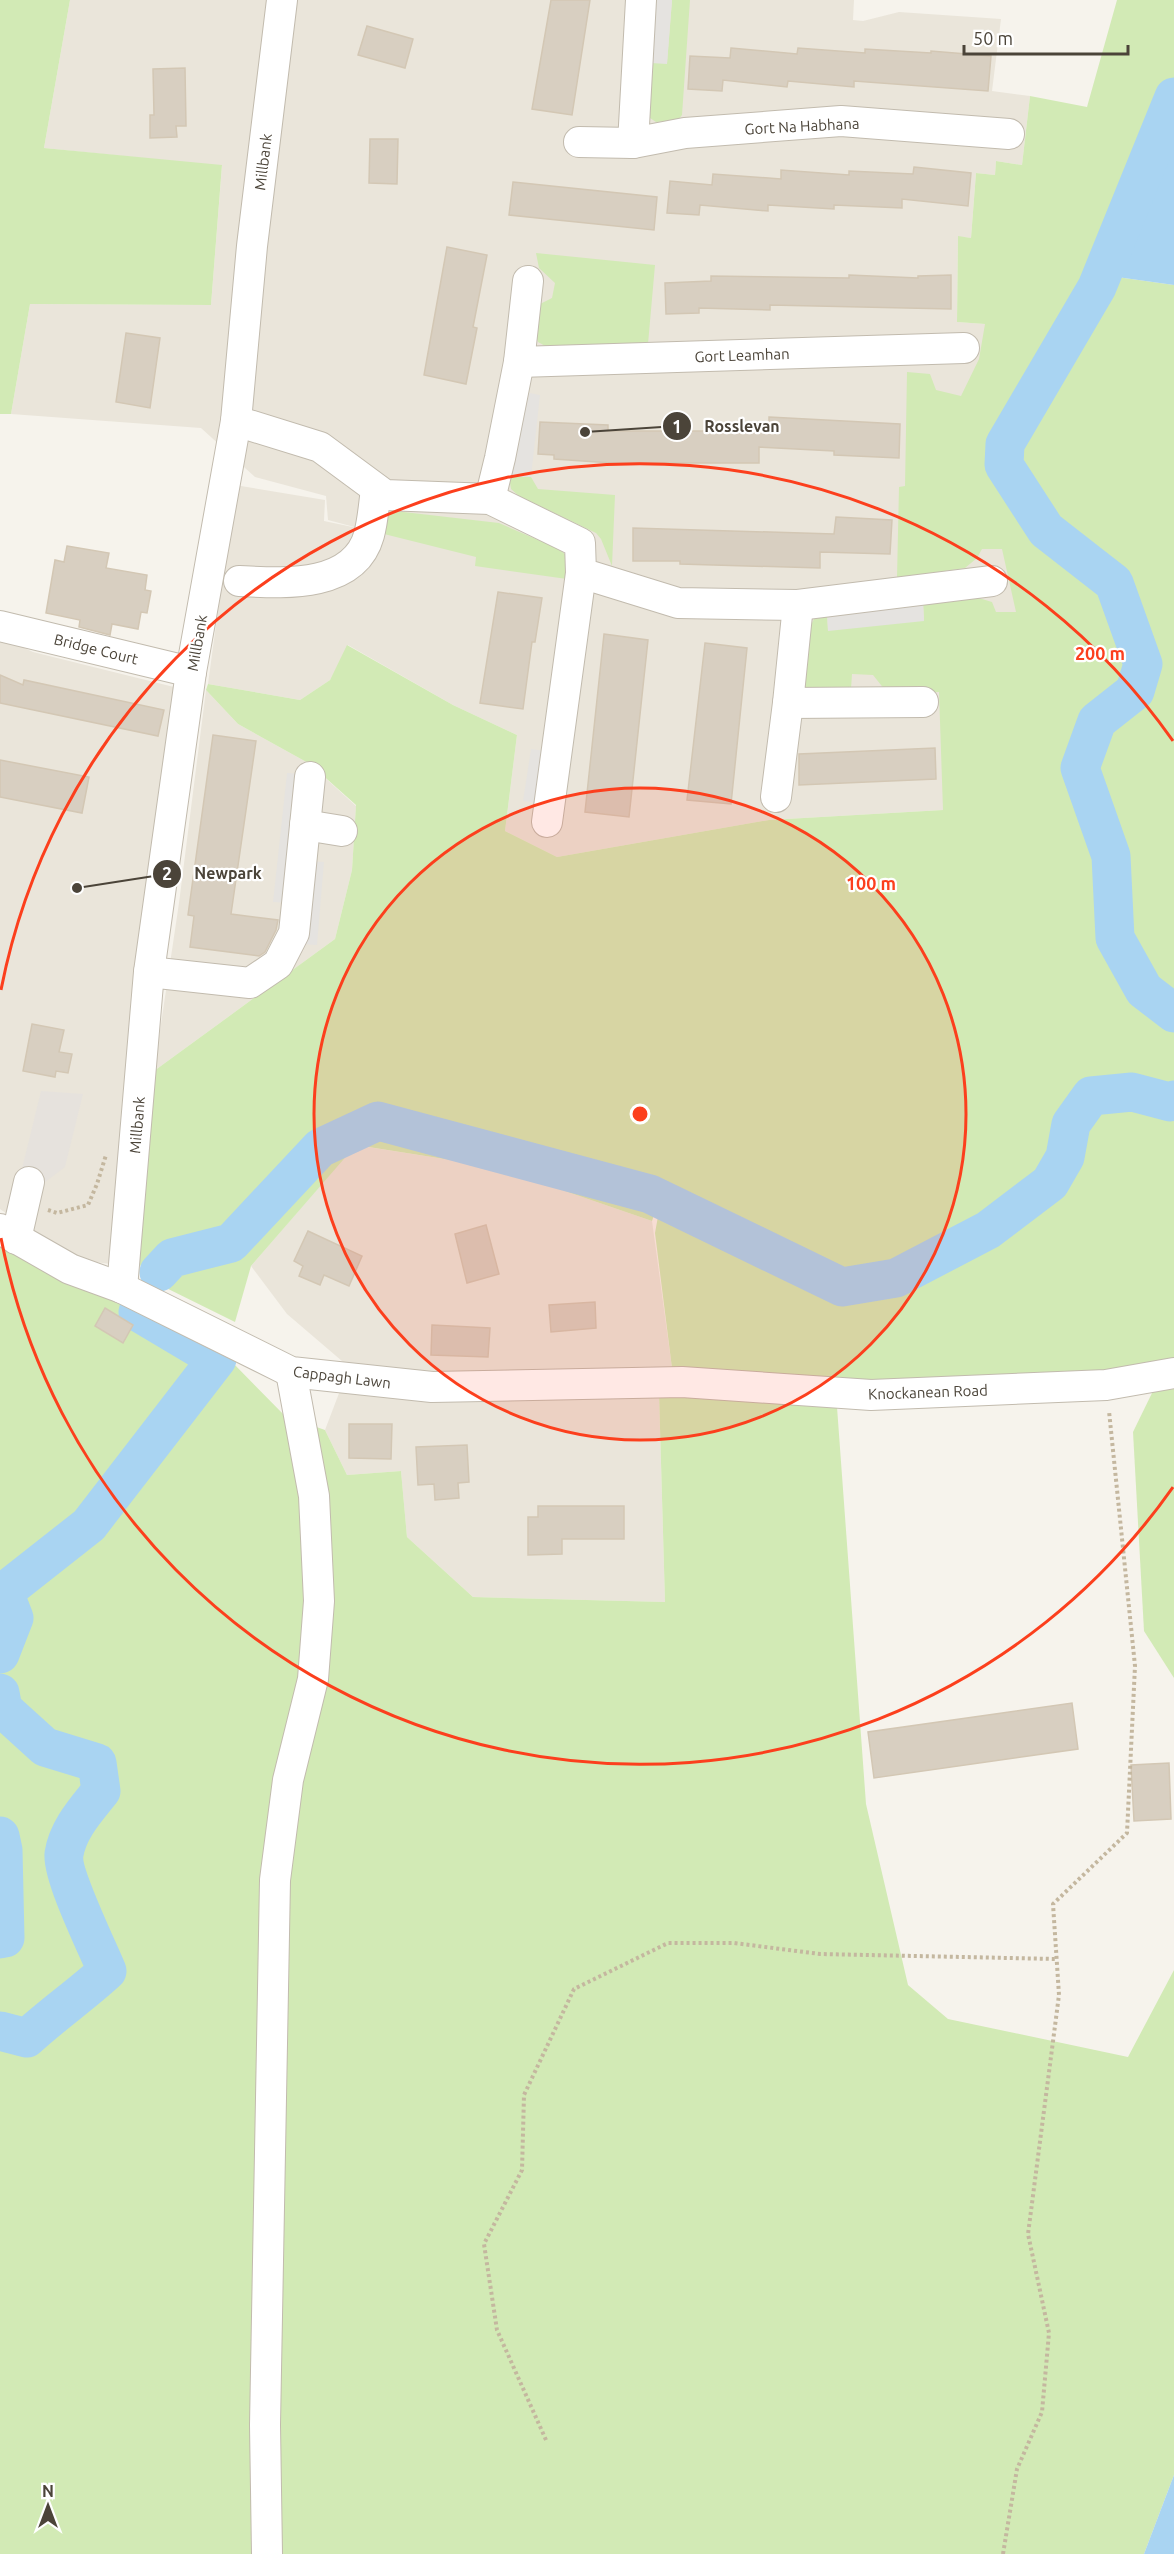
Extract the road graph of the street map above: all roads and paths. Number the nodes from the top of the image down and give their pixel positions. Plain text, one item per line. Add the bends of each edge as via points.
1 (282, 0) edge
2 (641, 0) edge
3 (1009, 134) dead end
4 (579, 142) dead end
5 (633, 143) junction
6 (528, 281) dead end
7 (964, 348) dead end
8 (519, 362) junction
9 (236, 421) junction
10 (376, 489) junction
11 (490, 499) junction
12 (581, 573) junction
13 (239, 581) dead end
14 (992, 581) dead end
15 (798, 605) junction
16 (0, 626) edge
17 (191, 672) junction
18 (923, 702) dead end
19 (788, 703) junction
20 (310, 777) dead end
21 (776, 796) dead end
22 (548, 822) dead end
23 (305, 825) junction
24 (342, 831) dead end
25 (149, 972) junction
26 (107, 1152) dead end
27 (26, 1192) joint
28 (8, 1234) edge
29 (122, 1288) junction
30 (291, 1372) junction
31 (1174, 1373) edge
32 (682, 1382) joint
33 (1106, 1385) junction
34 (1057, 1959) junction
35 (546, 2440) dead end
36 (267, 2554) edge
37 (1003, 2554) edge

1 - 9 street, Millbank via 252,246
2 - 5 street
3 - 5 street, Gort Na Habhana via 841,121 686,133
4 - 5 street, Gort Na Habhana
6 - 8 street
7 - 8 street, Gort Leamhan
8 - 11 street
9 - 10 street via 320,447
9 - 17 street, Millbank
10 - 11 street via 385,495
10 - 13 street via 369,537 357,557 340,571 316,579 279,583
11 - 12 street via 580,543
12 - 15 street via 678,603
12 - 22 street
14 - 15 street
15 - 19 street
16 - 17 street, Bridge Court
17 - 25 street, Millbank
18 - 19 street
19 - 21 street
20 - 23 street
23 - 24 street
23 - 25 street via 294,933 278,964 250,983
25 - 29 street, Millbank
26 - 27 path via 88,1205 57,1213
27 - 28 street
28 - 29 street, Cappagh Lawn via 70,1269
29 - 30 street, Cappagh Lawn
30 - 32 street, Cappagh Lawn via 432,1387
30 - 36 street via 314,1496 319,1601 313,1679 288,1780 275,1880 265,2426
31 - 33 street, Knockanean Road
32 - 33 street, Knockanean Road via 871,1395
33 - 34 path via 1135,1666 1126,1833 1053,1904
34 - 35 path via 820,1954 734,1943 668,1943 574,1989 524,2095 522,2170 484,2244 497,2330
34 - 37 path via 1059,1995 1028,2234 1049,2333 1044,2390 1042,2412 1017,2469

